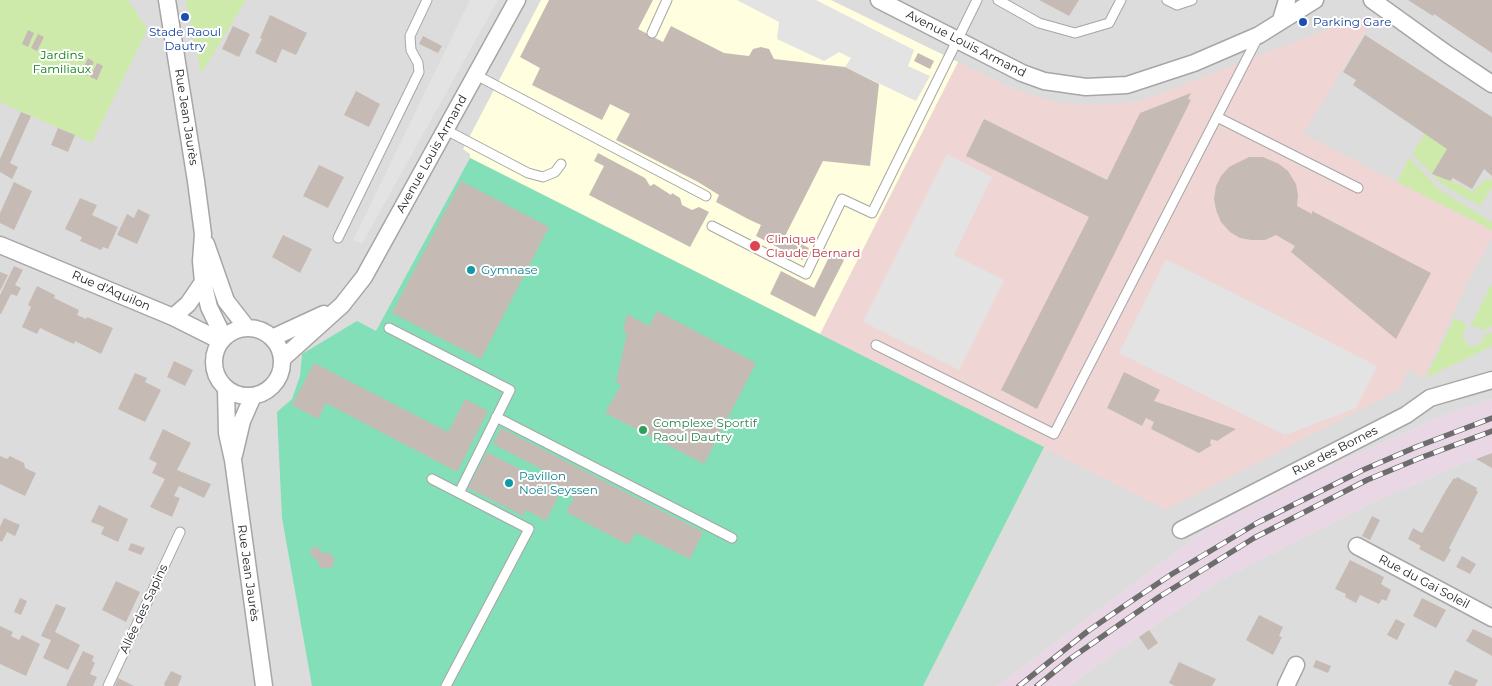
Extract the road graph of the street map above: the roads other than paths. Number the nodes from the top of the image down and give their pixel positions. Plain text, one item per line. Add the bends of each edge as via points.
1 (167, 0) edge
2 (427, 0) edge
3 (517, 0) edge
4 (667, 0) edge
5 (879, 0) edge
6 (978, 0) edge
7 (998, 0) edge
8 (1121, 0) edge
9 (1167, 0) edge
10 (1192, 0) edge
11 (1288, 0) edge
12 (1315, 0) edge
13 (1372, 0) edge
14 (1281, 20) junction
15 (652, 33) dead end
16 (1259, 35) junction
17 (957, 40) junction
18 (476, 75) junction
19 (1492, 84) edge
20 (1217, 117) junction
21 (446, 130) junction
22 (561, 164) dead end
23 (1358, 188) dead end
24 (706, 196) dead end
25 (712, 226) dead end
26 (203, 234) junction
27 (338, 238) dead end
28 (0, 245) edge
29 (203, 282) junction
30 (342, 305) junction
31 (173, 317) junction
32 (247, 328) junction
33 (389, 328) dead end
34 (272, 338) junction
35 (222, 340) junction
36 (876, 345) dead end
37 (282, 358) junction
38 (1492, 380) edge
39 (226, 388) junction
40 (253, 396) junction
41 (496, 417) junction
42 (233, 460) junction
43 (432, 479) dead end
44 (459, 493) junction
45 (1181, 530) dead end
46 (180, 532) dead end
47 (732, 538) dead end
48 (1357, 546) dead end
49 (1492, 618) edge
50 (1296, 665) dead end
51 (108, 686) edge
52 (264, 686) edge
53 (446, 686) edge
54 (1286, 686) edge

1 - 26 street, Rue Jean Jaurès
2 - 27 lane via 410,36 419,72
3 - 18 street, Avenue Louis Armand
4 - 15 lane
5 - 17 street, Avenue Louis Armand
6 - 17 lane
7 - 8 lane via 1039,23 1075,33 1109,23
9 - 10 lane via 1177,5
11 - 14 street
12 - 14 street, Avenue Louis Armand
13 - 19 street
14 - 16 street, Avenue Louis Armand
16 - 17 street, Avenue Louis Armand via 1194,63 1127,85 1086,88 1044,81 1022,73
16 - 20 lane
17 - 25 lane via 872,213 842,199 806,274
18 - 21 street, Avenue Louis Armand
18 - 24 lane
20 - 23 lane
20 - 36 lane via 1054,434
21 - 22 lane via 528,173 544,177 555,172
21 - 30 street, Avenue Louis Armand via 364,277
26 - 29 street, Rue Jean Jaurès
26 - 32 street, Rue Jean Jaurès via 226,301
28 - 31 street, Rue d'Aquilon
29 - 31 street via 188,304
29 - 35 street, Rue Jean Jaurès
30 - 34 street, Avenue Louis Armand
30 - 37 street, Avenue Louis Armand
31 - 35 street, Rue d'Aquilon
32 - 34 street via 264,332
32 - 35 street
33 - 41 lane via 510,390
34 - 37 street
35 - 39 street via 214,366
37 - 40 street via 282,369 275,383 263,393
38 - 45 street, Rue des Bornes via 1430,398 1406,415
39 - 40 street via 241,396
39 - 42 street, Rue Jean Jaurès via 226,426
40 - 42 street, Rue Jean Jaurès via 242,421
41 - 44 lane
41 - 47 lane
42 - 52 street, Rue Jean Jaurès
43 - 44 lane
44 - 53 lane via 530,529
46 - 51 lane, Allée des Sapins
48 - 49 street, Rue du Gai Soleil
50 - 54 street

